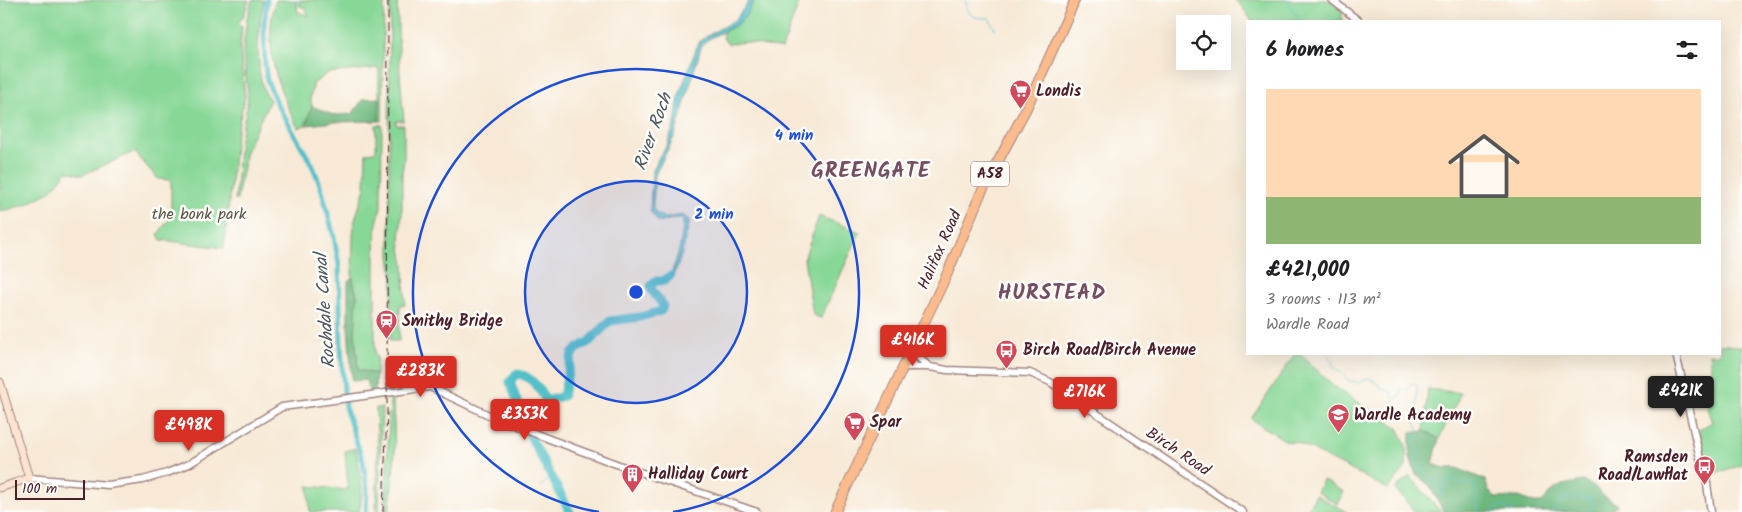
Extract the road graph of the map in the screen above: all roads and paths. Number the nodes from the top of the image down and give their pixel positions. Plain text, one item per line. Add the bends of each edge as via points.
1 (1074, 0) edge
2 (1332, 0) edge
3 (1359, 20) edge
4 (909, 353) junction
5 (1676, 355) edge
6 (902, 367) junction
7 (921, 367) junction
8 (930, 367) junction
9 (0, 382) edge
10 (29, 478) junction
11 (0, 488) edge
12 (757, 512) edge
13 (835, 512) edge
14 (1243, 512) edge
15 (1710, 512) edge

1 - 4 highway, Halifax Road / A58 via 1026,109 980,195
2 - 3 street
4 - 6 highway, Halifax Road / A58
4 - 7 street
4 - 8 street
5 - 15 street via 1706,480
6 - 7 street, Birch Road
6 - 13 highway, Halifax Road / A58
7 - 8 street, Birch Road
8 - 14 street, Birch Road via 1030,373 1050,382
9 - 10 main road
10 - 11 main road
10 - 12 street via 108,485 143,480 189,464 282,407 430,387 544,437

